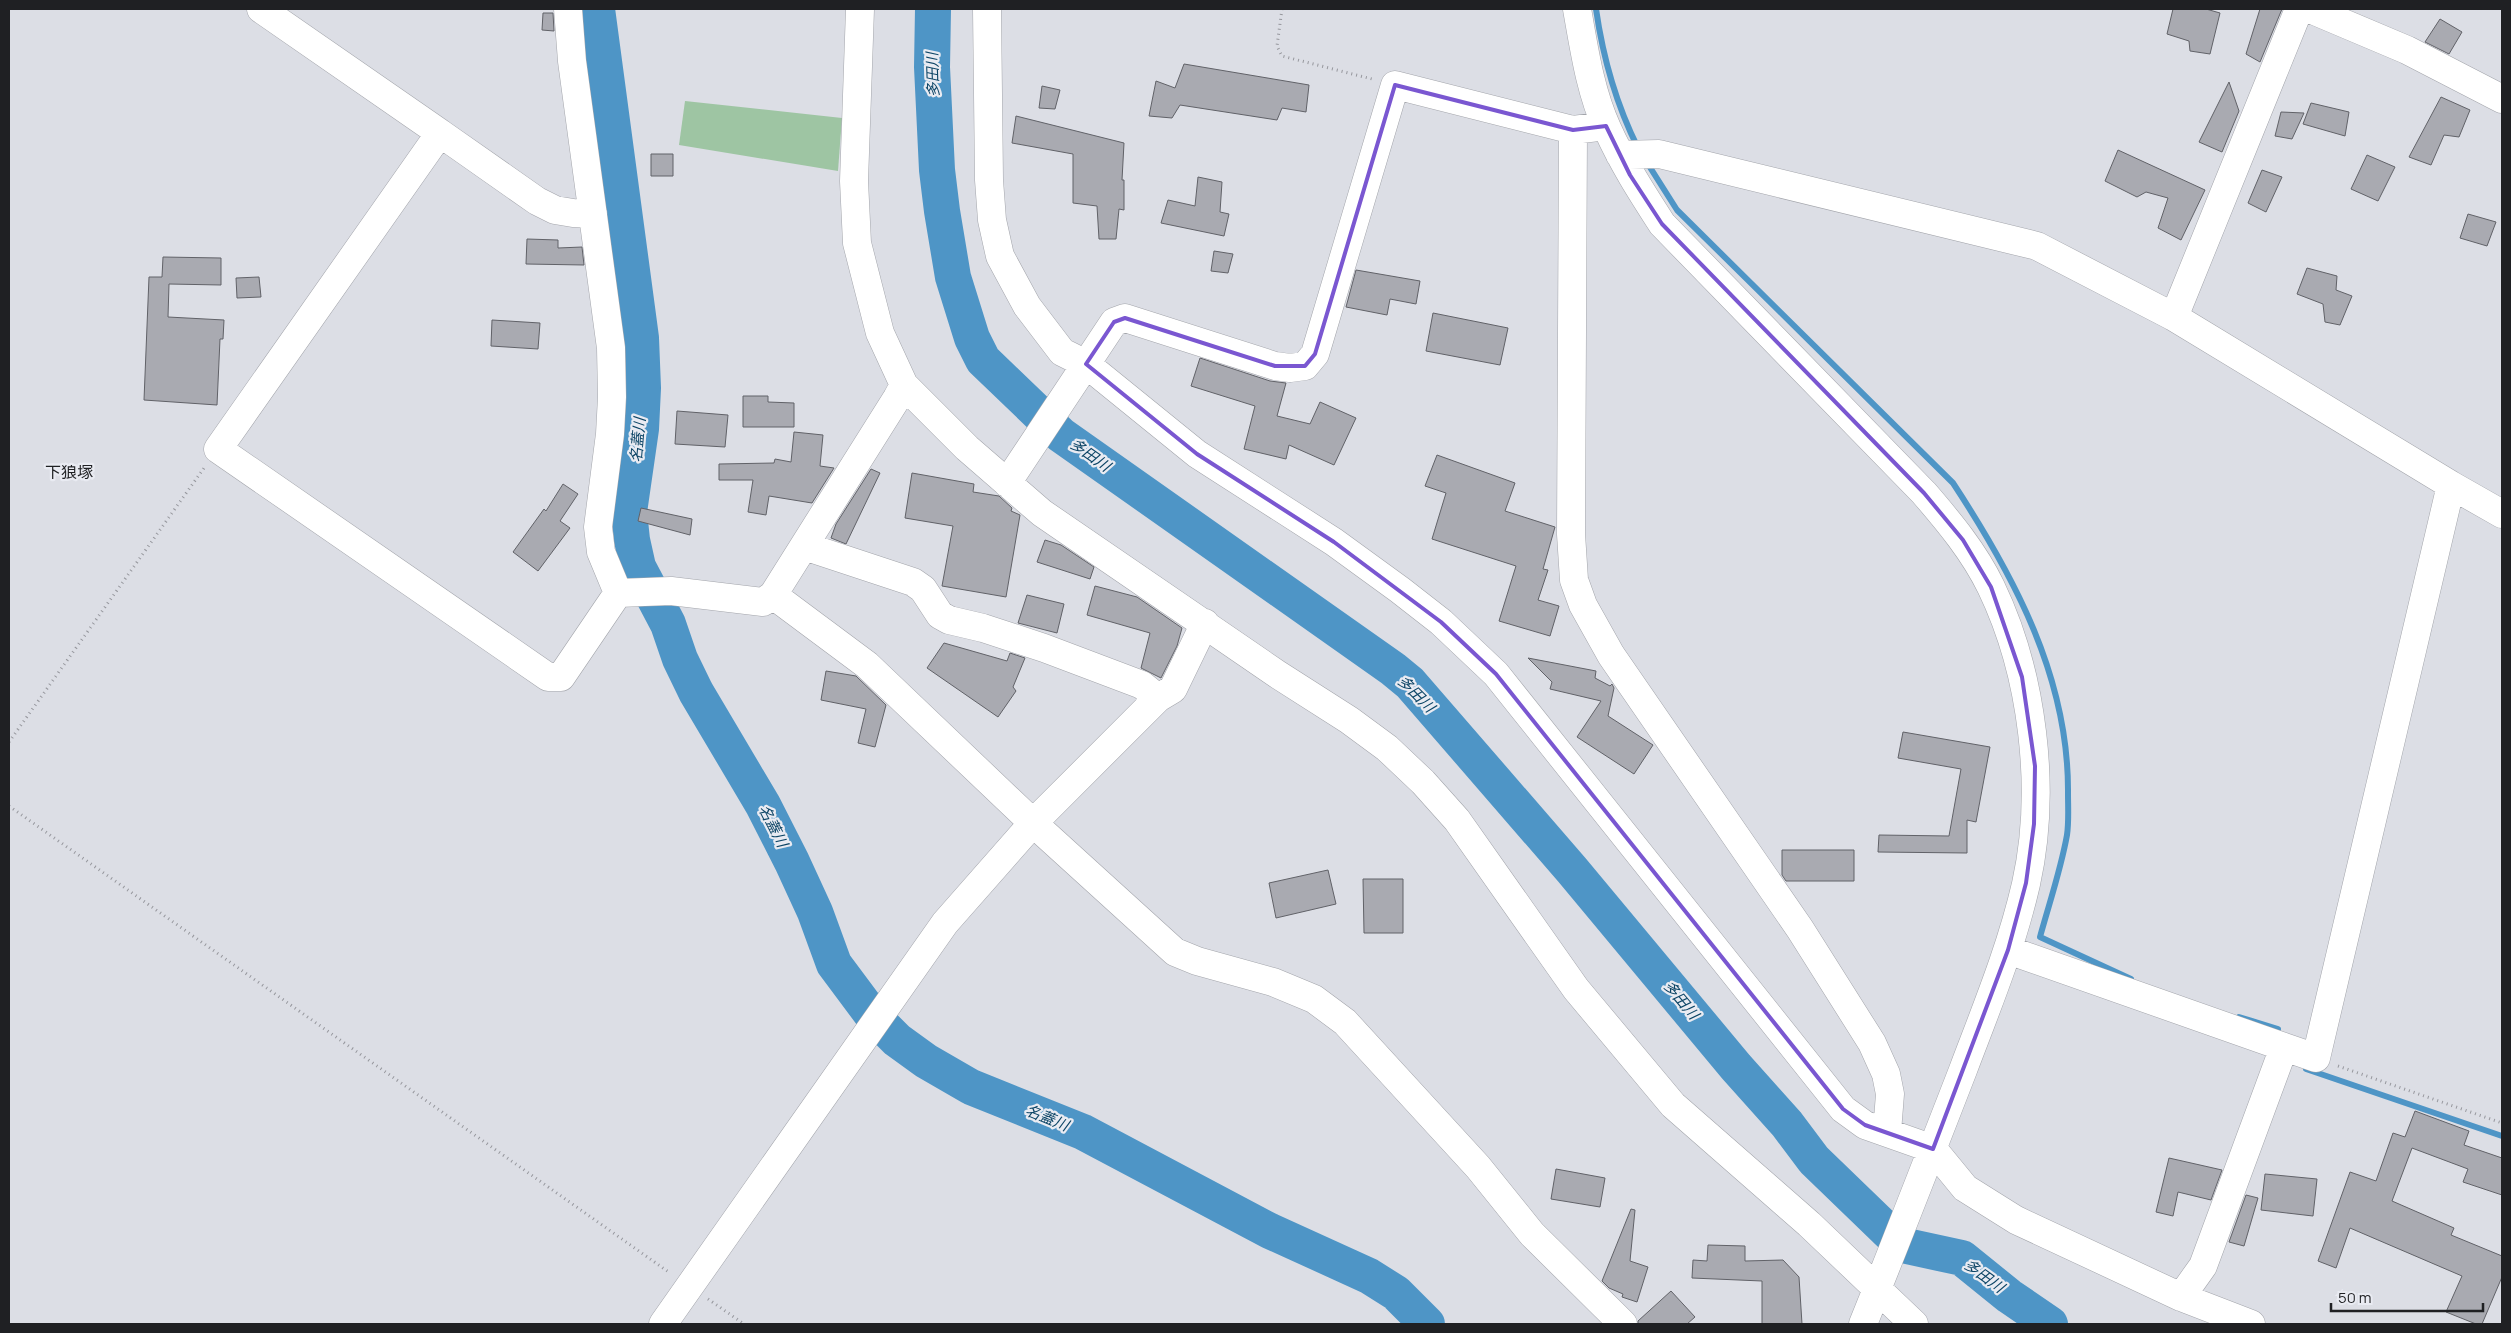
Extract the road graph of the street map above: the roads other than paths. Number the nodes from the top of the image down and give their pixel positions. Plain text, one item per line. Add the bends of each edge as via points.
1 (262, 9) edge
2 (568, 9) edge
3 (860, 9) edge
4 (987, 9) edge
5 (1577, 9) edge
6 (2299, 9) edge
7 (2310, 9) edge
8 (2502, 99) edge
9 (1606, 126) junction
10 (1573, 130) junction
11 (440, 133) junction
12 (1634, 155) junction
13 (593, 214) junction
14 (2174, 317) junction
15 (1083, 368) junction
16 (904, 385) junction
17 (1011, 477) junction
18 (2451, 485) junction
19 (2502, 514) edge
20 (804, 546) junction
21 (623, 592) junction
22 (773, 595) junction
23 (1205, 623) junction
24 (1158, 698) junction
25 (1033, 823) junction
26 (2008, 950) junction
27 (2284, 1047) junction
28 (1887, 1132) junction
29 (1929, 1158) junction
30 (1880, 1281) junction
31 (2181, 1297) junction
32 (663, 1324) edge
33 (1623, 1324) edge
34 (1863, 1324) edge
35 (1914, 1324) edge
36 (2251, 1324) edge

1 - 11 street
2 - 13 street
3 - 16 street via 854,181 857,243 880,333
4 - 15 street via 989,180 992,220 1000,256 1027,306 1062,352
5 - 9 street via 1586,62
6 - 14 street
7 - 8 street via 2407,50
9 - 10 street
9 - 12 street
10 - 15 street via 1395,85 1315,354 1305,366 1275,366 1125,318 1114,322
10 - 28 street via 1571,534 1574,580 1583,606 1611,655 1800,929 1872,1043 1886,1074 1890,1094
11 - 13 street via 537,201 555,210
11 - 21 street via 218,449 548,677 561,677
12 - 14 street via 1659,154 2037,246
12 - 26 street via 1630,175 1662,224 1924,493 1963,540 1991,587 2022,677 2035,766 2033,834 2026,882
13 - 21 street via 611,348 612,398 598,527 602,552
14 - 18 street
15 - 17 street
15 - 28 street via 1197,454 1334,542 1400,590 1441,622 1496,674 1843,1108 1865,1125
16 - 17 street via 967,448
16 - 20 street
17 - 23 street via 1042,513
18 - 19 street
18 - 27 street via 2316,1058
20 - 22 street
20 - 24 street via 913,582 923,589 940,615 949,620 1009,637 1142,685
21 - 22 street via 671,590 764,602
22 - 25 street via 867,665
23 - 24 street via 1172,689
23 - 30 street via 1349,720 1387,748 1422,782 1457,820 1576,989 1673,1105
24 - 25 street
25 - 32 street via 945,922
25 - 33 street via 1176,952 1273,982 1314,999 1345,1022 1478,1167 1532,1234
26 - 27 street
26 - 29 street
27 - 31 street via 2203,1266
28 - 29 street
29 - 30 street
29 - 31 street via 1964,1188 2016,1220
30 - 34 street
30 - 35 street
31 - 36 street

